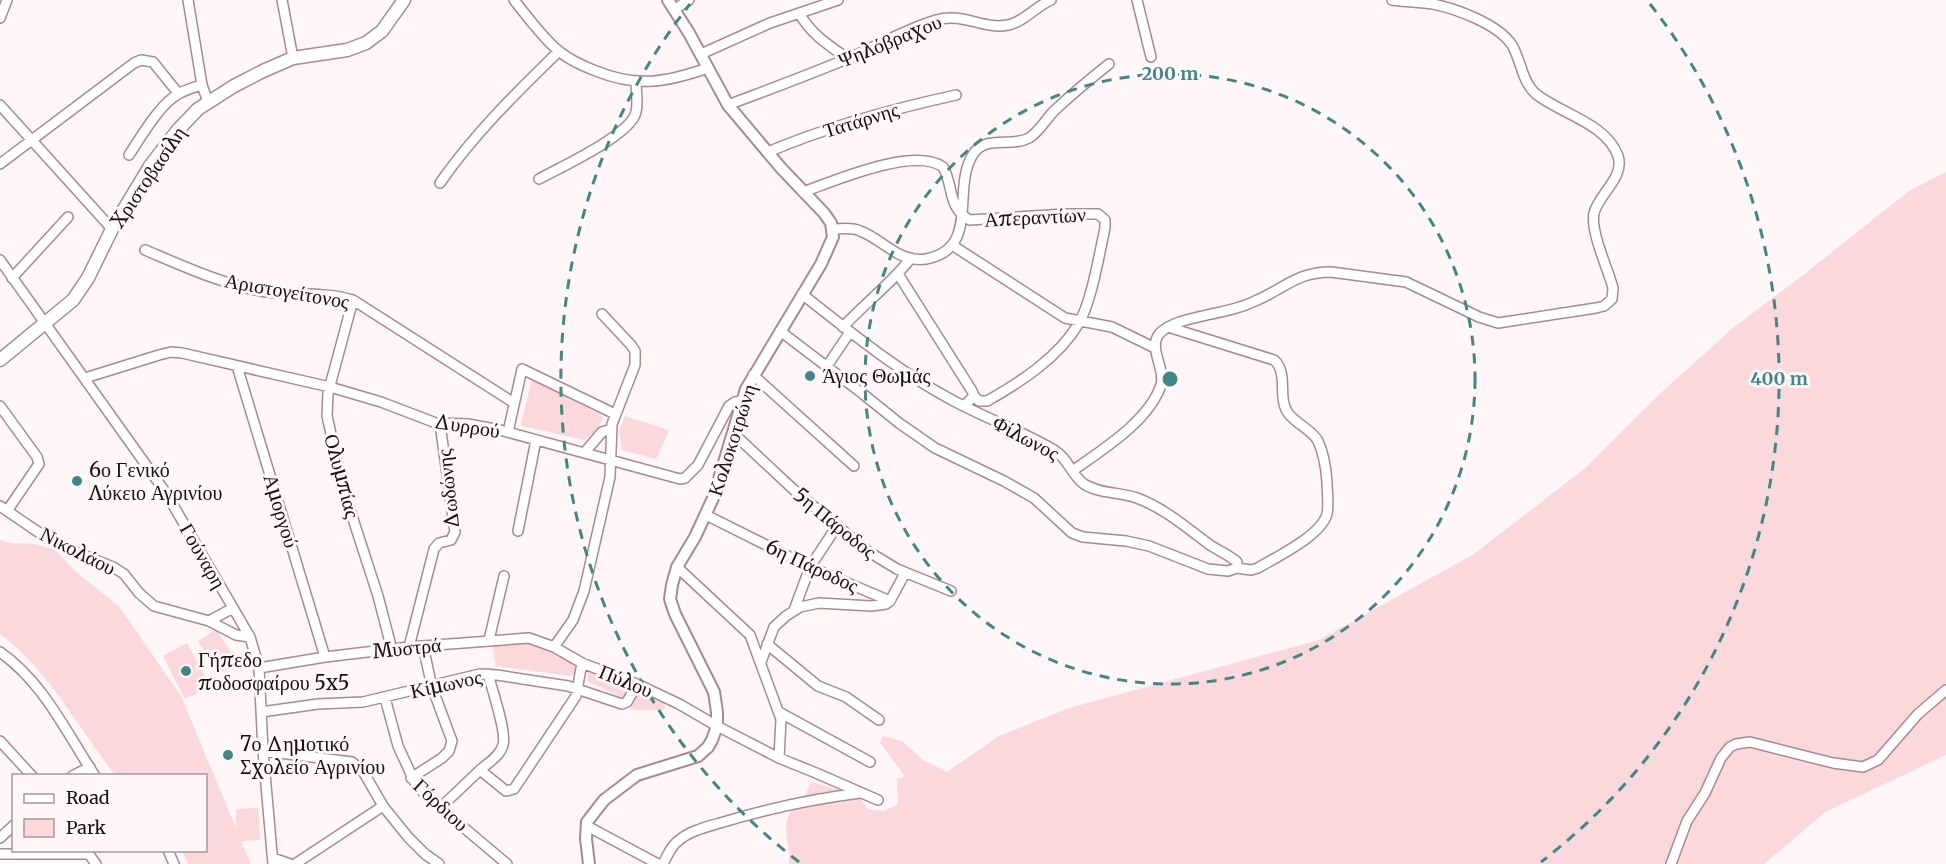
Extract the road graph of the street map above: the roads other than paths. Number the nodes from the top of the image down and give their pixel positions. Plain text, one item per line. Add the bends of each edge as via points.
1 (7, 0) edge
2 (188, 0) edge
3 (282, 0) edge
4 (404, 0) edge
5 (514, 0) edge
6 (689, 0) edge
7 (838, 0) edge
8 (1051, 0) edge
9 (1137, 0) edge
10 (1392, 0) edge
11 (671, 5) edge
12 (799, 13) junction
13 (0, 18) edge
14 (558, 51) junction
15 (701, 54) junction
16 (1151, 57) dead end
17 (293, 58) junction
18 (847, 58) junction
19 (1109, 64) dead end
20 (708, 68) junction
21 (636, 82) junction
22 (202, 85) junction
23 (178, 93) junction
24 (956, 95) dead end
25 (208, 102) junction
26 (0, 105) edge
27 (728, 105) junction
28 (32, 141) junction
29 (768, 153) junction
30 (129, 156) dead end
31 (0, 164) edge
32 (539, 179) dead end
33 (440, 183) dead end
34 (803, 192) junction
35 (962, 215) junction
36 (68, 217) dead end
37 (112, 229) junction
38 (833, 229) junction
39 (952, 245) junction
40 (145, 250) dead end
41 (911, 258) junction
42 (0, 260) edge
43 (898, 274) junction
44 (12, 278) junction
45 (802, 294) junction
46 (353, 300) junction
47 (602, 314) dead end
48 (1079, 322) junction
49 (45, 325) junction
50 (1168, 327) junction
51 (847, 330) junction
52 (780, 331) junction
53 (1155, 348) junction
54 (0, 360) edge
55 (237, 366) junction
56 (827, 366) junction
57 (753, 375) junction
58 (85, 378) junction
59 (330, 387) junction
60 (974, 396) junction
61 (742, 401) junction
62 (514, 403) junction
63 (0, 406) edge
64 (964, 406) junction
65 (615, 414) junction
66 (440, 424) junction
67 (611, 429) junction
68 (508, 432) junction
69 (733, 433) junction
70 (536, 440) junction
71 (585, 452) junction
72 (610, 459) junction
73 (854, 466) dead end
74 (1074, 470) junction
75 (3, 509) edge
76 (706, 515) junction
77 (837, 526) junction
78 (518, 531) dead end
79 (677, 567) junction
80 (810, 567) junction
81 (1233, 570) junction
82 (905, 573) junction
83 (504, 576) dead end
84 (951, 591) dead end
85 (890, 601) junction
86 (233, 608) junction
87 (794, 610) junction
88 (209, 621) junction
89 (250, 637) junction
90 (489, 640) junction
91 (767, 644) junction
92 (423, 646) junction
93 (409, 647) junction
94 (554, 647) junction
95 (392, 650) junction
96 (0, 652) edge
97 (325, 657) junction
98 (761, 662) junction
99 (582, 663) junction
100 (259, 668) junction
101 (488, 674) junction
102 (637, 684) junction
103 (432, 687) junction
104 (578, 689) junction
105 (1946, 690) edge
106 (385, 698) junction
107 (261, 712) junction
108 (779, 712) junction
109 (879, 720) dead end
110 (717, 726) junction
111 (0, 741) edge
112 (263, 751) junction
113 (779, 758) junction
114 (870, 762) dead end
115 (480, 770) junction
116 (93, 771) edge
117 (30, 774) edge
118 (411, 778) junction
119 (860, 793) junction
120 (878, 800) dead end
121 (383, 806) junction
122 (440, 808) junction
123 (587, 826) junction
124 (12, 827) edge
125 (0, 838) edge
126 (88, 852) edge
127 (0, 854) edge
128 (273, 861) edge
129 (96, 864) edge
130 (290, 864) edge
131 (295, 864) edge
132 (439, 864) edge
133 (507, 864) edge
134 (589, 864) edge
135 (658, 864) edge
136 (663, 864) edge
137 (1671, 864) edge

1 - 13 street
2 - 22 street
3 - 17 street
4 - 17 main road, Χριστοβασίλη via 382,31 360,46
5 - 14 street
6 - 11 street
7 - 12 street
8 - 18 street, Ψηλόβραχου via 1011,25 942,19
9 - 16 street
10 - 50 street via 1449,8 1500,32 1515,50 1534,92 1609,142 1618,156 1619,168 1598,203 1593,220 1613,288 1612,299 1596,308 1498,323 1406,282 1320,272 1299,277 1241,307
11 - 15 street
12 - 15 street
12 - 18 street via 818,38
14 - 21 street via 577,64
14 - 33 street via 480,130
15 - 20 street
17 - 25 main road, Χριστοβασίλη
18 - 27 street, Ψηλόβραχου
19 - 35 street, Απεραντίων via 1074,91 1031,137 987,143 976,150 964,173
20 - 21 street via 674,78
20 - 27 street
21 - 32 street via 636,112 627,126
22 - 23 street
22 - 25 street
23 - 28 street, Χριστοβασίλη via 153,62 141,60
23 - 30 street via 159,112
24 - 29 street, Τατάρνης via 838,125
25 - 37 main road, Χριστοβασίλη via 186,121 161,152
26 - 28 street
27 - 29 street
28 - 31 street, Χριστοβασίλη
28 - 37 street
29 - 34 street
34 - 35 street, Απεραντίων via 889,163 929,162 945,170
34 - 38 street via 824,213
35 - 39 street, Απεραντίων
35 - 48 street, Απεραντίων via 979,220 1098,214 1106,223
36 - 44 street
37 - 49 main road, Χριστοβασίλη via 81,290
38 - 41 street via 861,231
38 - 45 street, Κολοκοτρώνη via 829,248
39 - 41 street via 934,256
39 - 48 street via 1060,316
40 - 46 street, Αριστογείτονος via 238,286
41 - 43 street
42 - 44 street, Γούναρη
43 - 51 street via 859,309
43 - 60 street
44 - 49 street, Γούναρη
45 - 51 street, Φίλωνος
45 - 52 street, Κολοκοτρώνη
46 - 59 street, Ολυμπίας
46 - 62 street, Αριστογείτονος
47 - 65 street via 631,345 636,358
48 - 53 street via 1112,327
48 - 60 street via 1056,352 1037,368 987,401
49 - 54 main road, Χριστοβασίλη
49 - 58 street, Γούναρη
50 - 53 street via 1158,335
50 - 81 street via 1278,363 1286,409 1317,440 1323,453 1328,506 1321,525 1258,568
51 - 56 street
51 - 64 street, Φίλωνος via 923,383
52 - 56 street
52 - 57 street, Κολοκοτρώνη
53 - 74 street via 1162,379 1154,401 1132,425
55 - 58 street, Δυρρού via 171,352
55 - 59 street, Δυρρού
55 - 97 street, Αμοργού
56 - 81 street via 935,448 1034,498 1078,536 1137,543 1202,567
57 - 61 street, Κολοκοτρώνη
57 - 73 street
58 - 86 street, Γούναρη via 166,493
59 - 66 street, Δυρρού
59 - 95 street, Ολυμπίας via 327,416 335,456
60 - 64 street
61 - 69 street, Κολοκοτρώνη
61 - 72 street, Δυρρού via 729,406 698,465 685,478
62 - 65 street via 522,369
62 - 68 street
63 - 75 street via 39,464
64 - 74 street, Φίλωνος via 1053,449
65 - 67 street
66 - 68 street, Δυρρού via 468,424
66 - 93 street, Δωδώνης via 455,532 451,540 434,549
67 - 71 street via 602,432
67 - 72 street
68 - 70 street, Δυρρού
69 - 76 street, Κολοκοτρώνη
69 - 77 street, 5η Πάροδος
70 - 71 street, Δυρρού
70 - 78 street
71 - 72 street, Δυρρού
72 - 94 street via 610,477 584,591 573,620
74 - 81 street, Φίλωνος via 1087,486 1128,495 1157,507 1232,557 1237,562
75 - 88 street, Νικολάου via 66,548 124,574 154,606
76 - 79 street, Κολοκοτρώνη
76 - 80 street, 6η Πάροδος
77 - 80 street
77 - 82 street, 5η Πάροδος
79 - 98 street via 750,635
79 - 110 street, Κολοκοτρώνη via 671,604 712,686
80 - 85 street, 6η Πάροδος
80 - 87 street
82 - 84 street, 5η Πάροδος
82 - 85 street
83 - 90 street
85 - 87 street via 871,606 819,603
86 - 88 street
86 - 89 street, Γούναρη
87 - 91 street via 774,627
88 - 89 street, Νικολάου via 236,635
89 - 100 street, Γούναρη
90 - 92 street, Μυστρά
90 - 94 street, Μυστρά via 529,638
91 - 98 street
91 - 109 street via 818,686 846,697
92 - 93 street, Μυστρά
92 - 103 street
93 - 95 street, Μυστρά
94 - 99 street, Πύλου
95 - 97 street, Μυστρά
96 - 116 street via 39,689
97 - 100 street, Μυστρά
98 - 108 street
99 - 102 street, Πύλου
99 - 104 street
100 - 107 street, Γούναρη
101 - 103 street, Κίμωνος
101 - 104 street, Κίμωνος
101 - 115 street via 504,743
102 - 104 street, Κίμωνος via 625,704
102 - 110 street, Πύλου
103 - 106 street, Κίμωνος
103 - 118 street via 451,736 451,746 442,758
104 - 115 street via 514,789 506,790
105 - 137 street via 1918,714 1878,760 1863,767 1750,741 1730,747 1688,821
106 - 107 street, Κίμωνος
106 - 118 street, Γόρδιου
107 - 112 street, Γούναρη
108 - 113 street
108 - 114 street
110 - 113 street, Πύλου
110 - 123 street via 703,752 630,779 604,800
111 - 117 street
112 - 121 street, Γόρδιου via 352,762 364,773
112 - 128 street, Γούναρη
113 - 119 street, Πύλου
115 - 122 street
118 - 122 street, Γόρδιου
119 - 120 street, Πύλου
119 - 136 street via 820,798 707,827 675,843
121 - 131 street
121 - 132 street, Γόρδιου via 413,843
122 - 133 street, Γόρδιου
123 - 134 street
123 - 135 street
124 - 125 street
126 - 127 street
126 - 129 street
128 - 130 street

